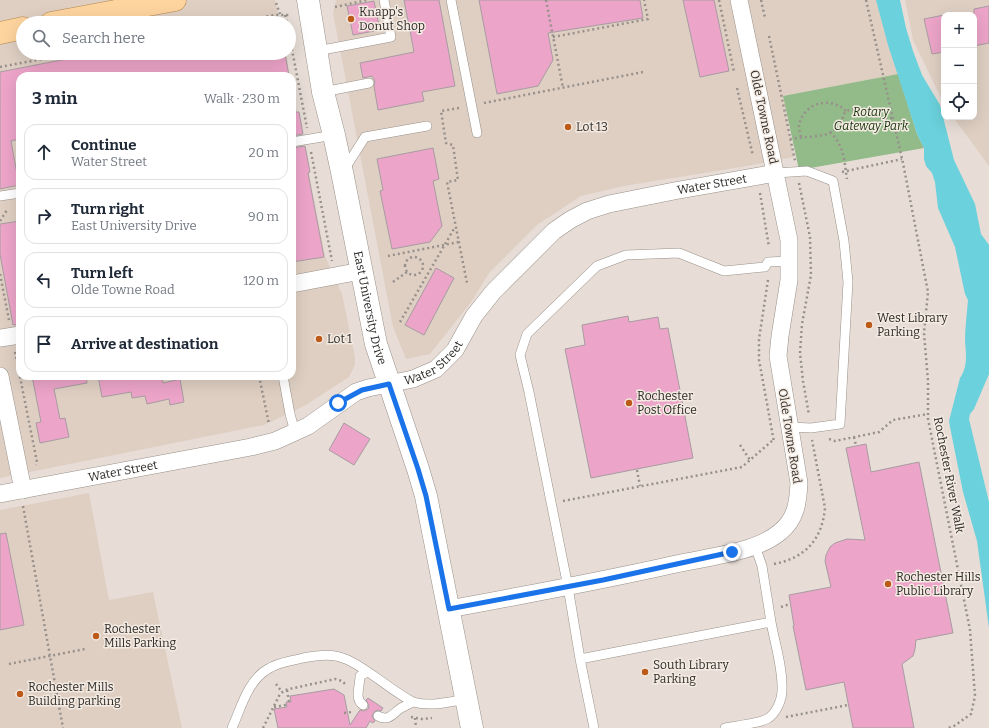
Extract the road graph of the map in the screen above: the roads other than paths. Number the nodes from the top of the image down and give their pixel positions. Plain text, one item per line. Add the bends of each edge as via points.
1 (175, 0) edge
2 (384, 0) edge
3 (452, 0) edge
4 (739, 0) edge
5 (301, 7) edge
6 (89, 16) edge
7 (16, 29) edge
8 (0, 32) edge
9 (316, 51) junction
10 (369, 83) dead end
11 (322, 92) junction
12 (427, 126) dead end
13 (477, 133) dead end
14 (334, 135) junction
15 (296, 141) edge
16 (342, 172) junction
17 (776, 173) junction
18 (16, 194) edge
19 (0, 196) edge
20 (790, 261) junction
21 (361, 271) junction
22 (296, 283) edge
23 (0, 376) edge
24 (284, 380) edge
25 (389, 384) junction
26 (790, 427) junction
27 (295, 432) junction
28 (0, 494) edge
29 (22, 496) junction
30 (755, 546) junction
31 (568, 587) junction
32 (449, 609) junction
33 (771, 622) junction
34 (580, 659) junction
35 (367, 672) junction
36 (466, 699) junction
37 (413, 702) junction
38 (363, 706) dead end
39 (378, 716) dead end
40 (232, 728) edge
41 (472, 728) edge
42 (594, 728) edge
43 (725, 728) edge

1 - 6 main road
2 - 9 lane via 391,37
3 - 13 lane
4 - 17 street, Olde Towne Road
5 - 9 street, East University Drive
7 - 8 main road
9 - 11 street, East University Drive
10 - 11 lane
11 - 14 street, East University Drive
12 - 16 lane via 365,137
14 - 15 lane
14 - 16 street, East University Drive
16 - 21 street, East University Drive
17 - 20 street, Olde Towne Road via 786,221
17 - 25 street, Water Street via 615,203 588,211 570,220 554,232 493,292 445,361 436,369 420,376
17 - 26 lane via 807,170 833,182 844,241 848,282 840,424 811,428
18 - 19 lane
20 - 26 street, Olde Towne Road via 778,356
20 - 31 lane via 768,262 765,267 724,271 679,253 626,255 597,266 527,334 520,355
21 - 22 street
21 - 25 street, East University Drive via 376,344
23 - 29 street
24 - 27 lane
25 - 27 street, Water Street via 356,392 308,426
25 - 32 street, East University Drive via 426,496
26 - 30 street, Olde Towne Road via 799,483 798,504 791,520 780,532
27 - 29 street, Water Street via 275,441 251,447
28 - 29 street, Water Street
30 - 31 street, Olde Towne Road
30 - 33 lane via 762,566
31 - 32 street, Olde Towne Road
31 - 34 lane
32 - 36 street, East University Drive
33 - 34 lane
33 - 43 lane via 780,671 780,701 767,720
34 - 42 lane
35 - 37 lane
35 - 38 lane via 360,676 357,696
35 - 40 lane via 334,655 320,654 280,663 257,678 249,689
36 - 37 lane via 436,704
36 - 41 street, East University Drive
37 - 39 lane via 390,717

